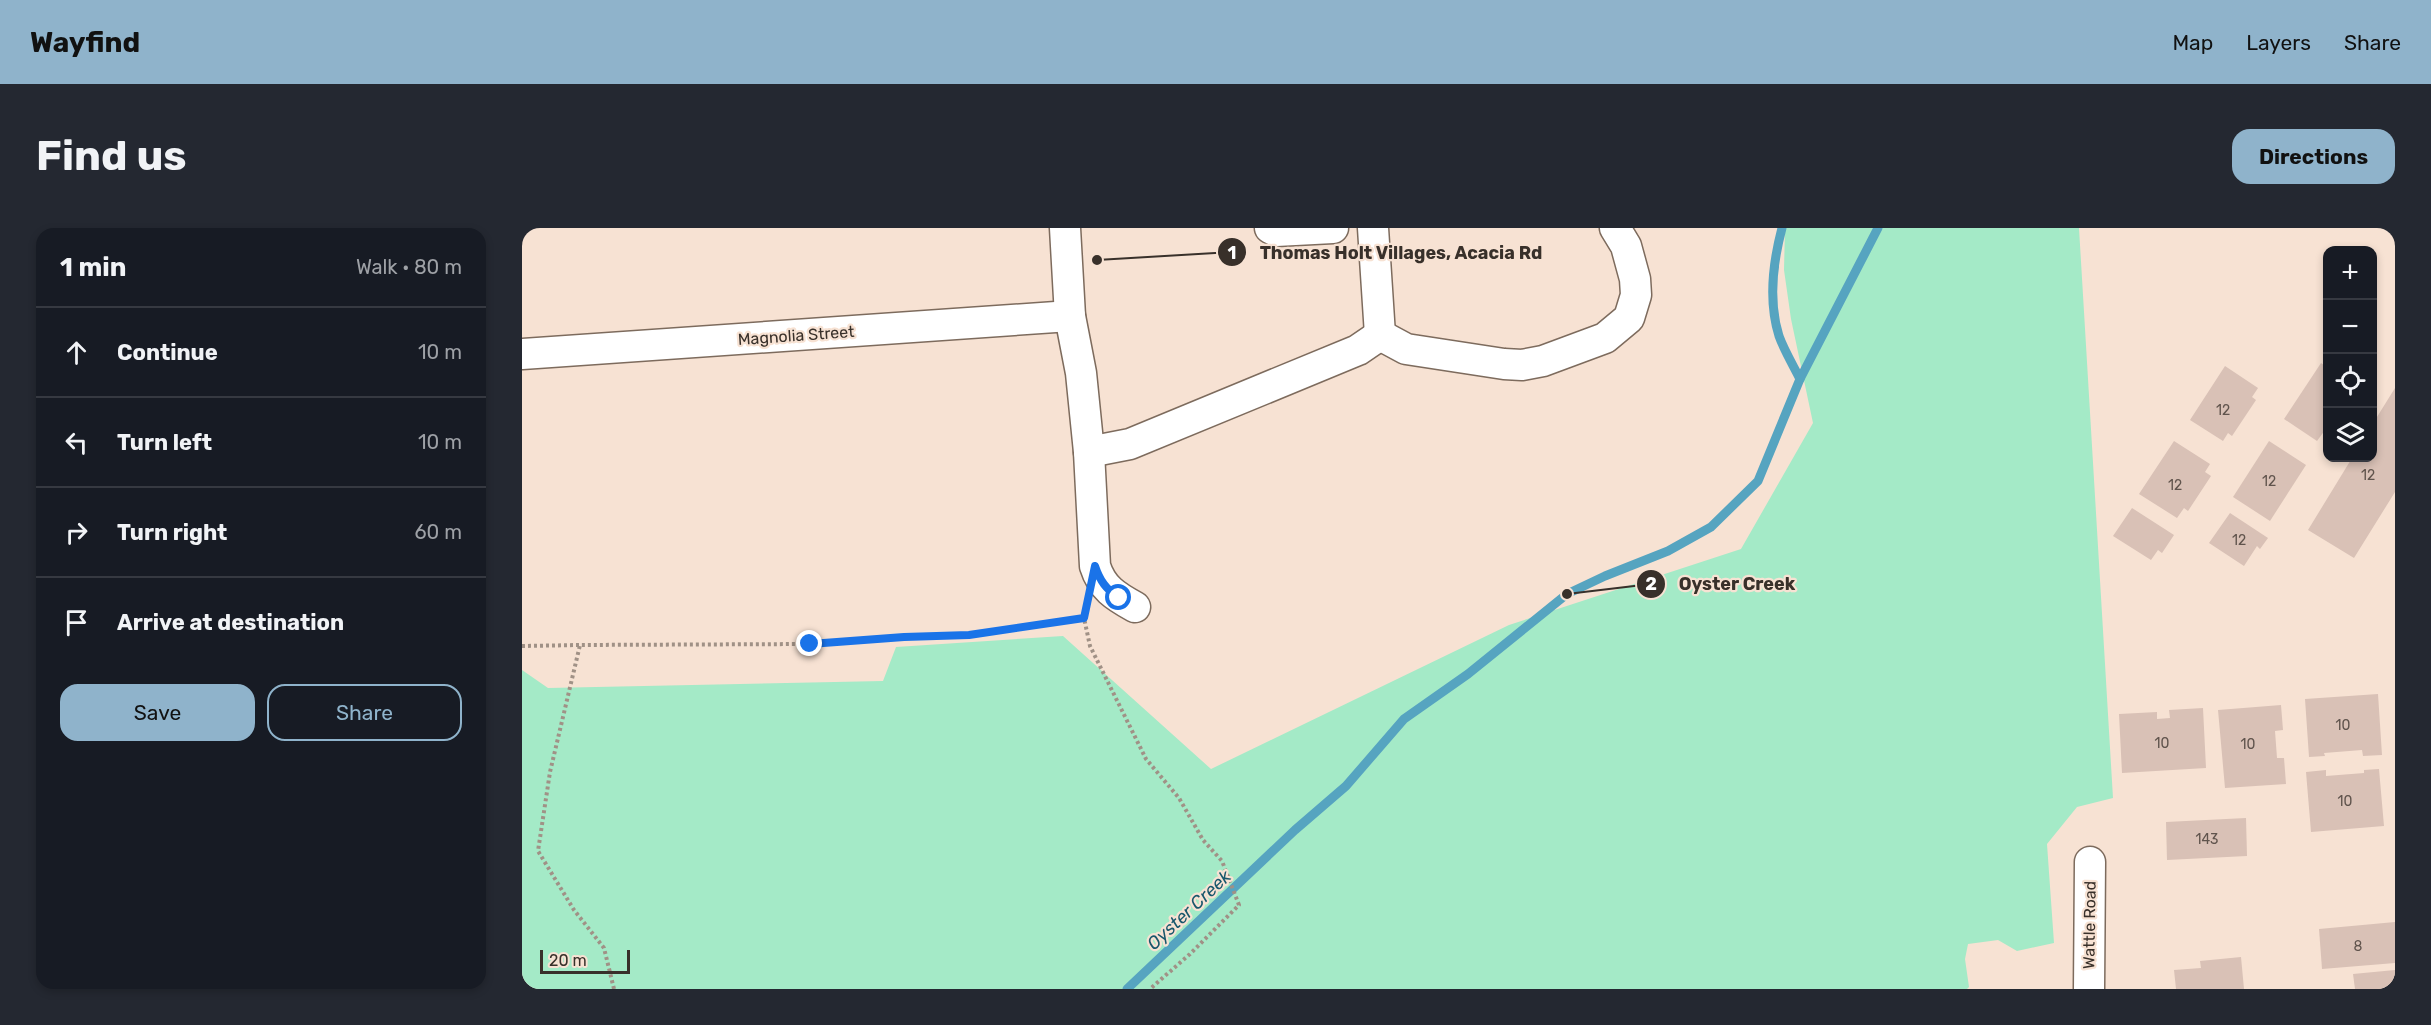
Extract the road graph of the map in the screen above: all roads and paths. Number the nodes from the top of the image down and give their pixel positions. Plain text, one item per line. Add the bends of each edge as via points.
1 (1065, 228) edge
2 (1270, 228) edge
3 (1333, 228) edge
4 (1372, 228) edge
5 (1615, 228) edge
6 (1070, 316) junction
7 (1380, 335) junction
8 (522, 354) edge
9 (1089, 452) junction
10 (1095, 566) junction
11 (1135, 607) dead end
12 (1084, 618) junction
13 (580, 645) junction
14 (522, 646) edge
15 (2090, 862) dead end
16 (614, 989) edge
17 (1150, 989) edge
18 (2089, 989) edge

1 - 6 street
2 - 3 street
4 - 7 street
5 - 7 street via 1626,246 1636,294 1629,318 1605,338 1522,365 1406,349
6 - 8 street, Magnolia Street
6 - 9 street via 1081,373
7 - 9 street via 1358,350 1130,444
9 - 10 street
10 - 11 street via 1107,590
10 - 12 path
12 - 13 path via 969,635 810,644
12 - 17 path via 1090,646 1146,759 1179,798 1203,840 1222,861 1239,904
13 - 14 path
13 - 16 path via 550,772 538,851 574,910 604,948
15 - 18 street, Wattle Road

